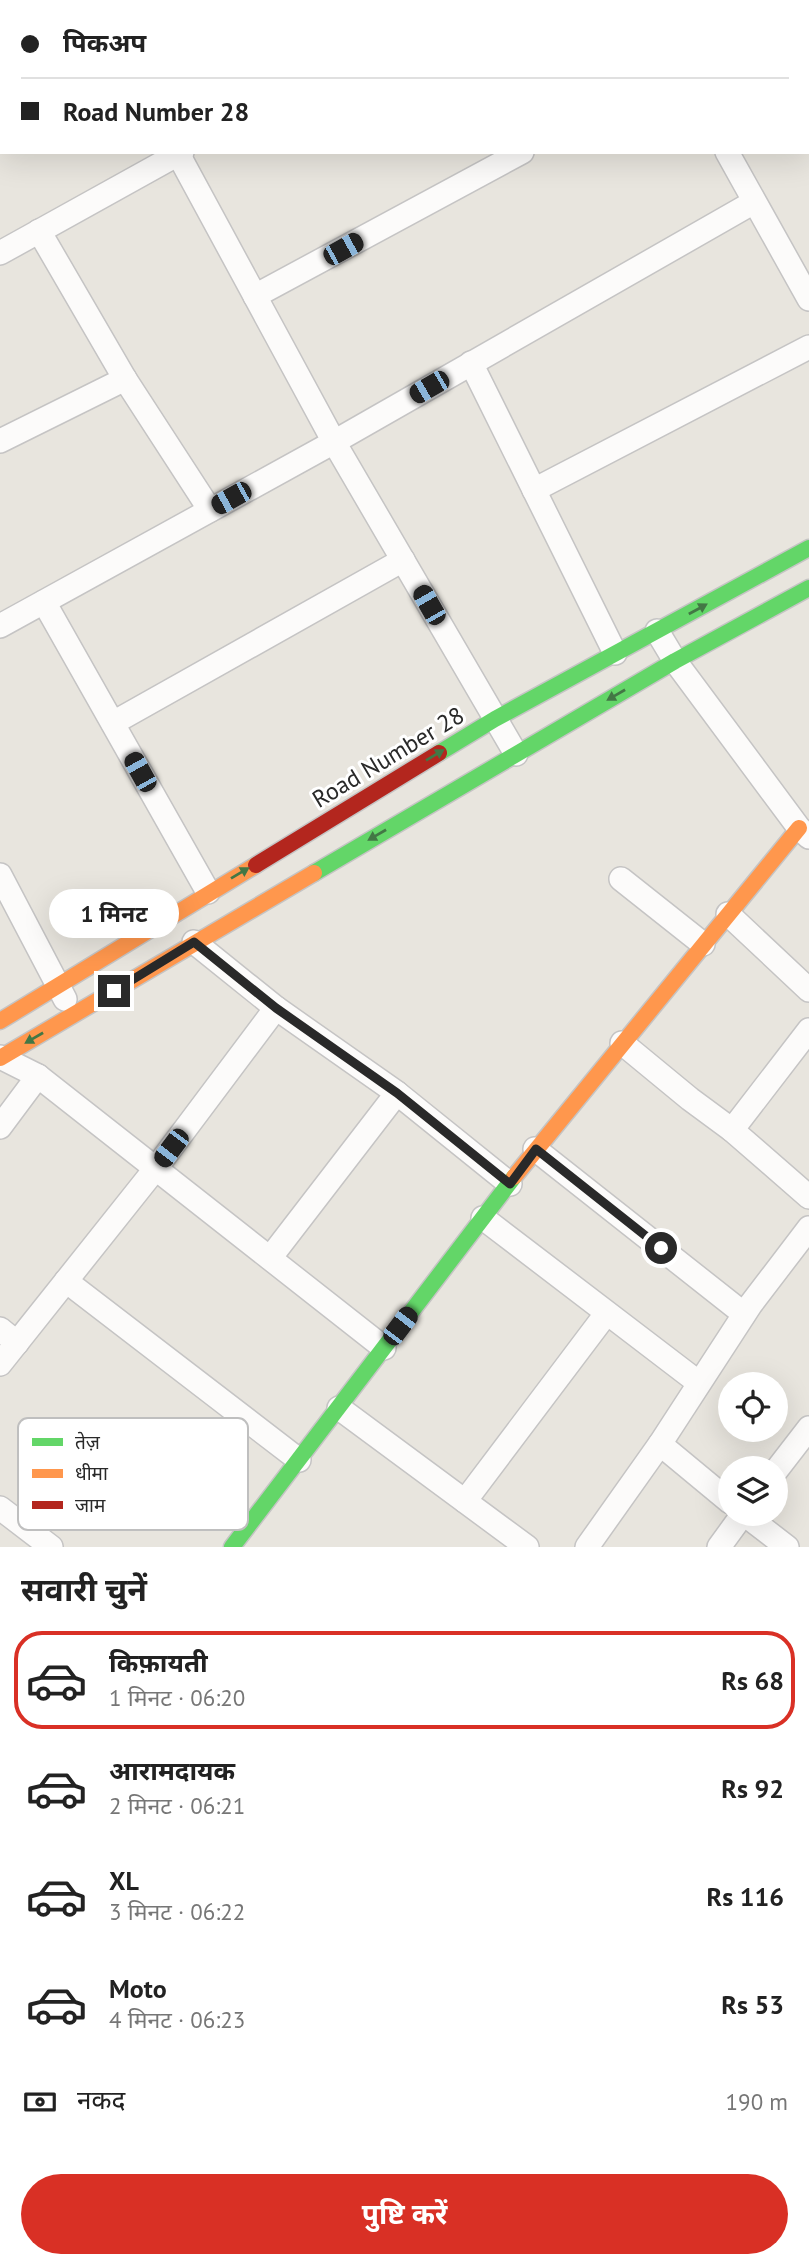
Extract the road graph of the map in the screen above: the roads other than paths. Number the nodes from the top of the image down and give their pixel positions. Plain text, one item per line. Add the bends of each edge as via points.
1 (177, 154) edge
2 (180, 154) edge
3 (518, 154) edge
4 (728, 154) edge
5 (754, 202) junction
6 (39, 231) junction
7 (0, 253) edge
8 (255, 296) junction
9 (809, 299) edge
10 (809, 347) edge
11 (471, 363) junction
12 (125, 379) junction
13 (0, 441) edge
14 (334, 442) junction
15 (534, 490) junction
16 (210, 510) junction
17 (809, 548) edge
18 (403, 560) junction
19 (809, 588) edge
20 (44, 602) junction
21 (0, 626) edge
22 (657, 631) junction
23 (615, 653) junction
24 (675, 661) junction
25 (495, 719) junction
26 (113, 723) junction
27 (516, 754) junction
28 (804, 832) edge
29 (0, 875) edge
30 (621, 879) dead end
31 (208, 892) junction
32 (728, 914) junction
33 (194, 942) junction
34 (703, 944) junction
35 (57, 985) junction
36 (809, 989) edge
37 (276, 1008) junction
38 (74, 1016) junction
39 (0, 1021) edge
40 (809, 1030) edge
41 (622, 1043) junction
42 (0, 1058) edge
43 (38, 1076) junction
44 (397, 1093) junction
45 (0, 1127) edge
46 (732, 1130) junction
47 (536, 1149) junction
48 (156, 1168) junction
49 (510, 1184) junction
50 (809, 1197) edge
51 (483, 1218) junction
52 (809, 1228) edge
53 (270, 1258) junction
54 (66, 1280) junction
55 (606, 1314) junction
56 (744, 1314) junction
57 (8, 1336) edge
58 (384, 1348) junction
59 (0, 1364) edge
60 (699, 1383) junction
61 (339, 1408) junction
62 (245, 1418) edge
63 (248, 1421) edge
64 (809, 1428) edge
65 (660, 1444) junction
66 (787, 1456) edge
67 (299, 1460) junction
68 (718, 1492) edge
69 (465, 1501) junction
70 (0, 1508) edge
71 (18, 1524) edge
72 (248, 1526) edge
73 (734, 1526) edge
74 (759, 1526) edge
75 (25, 1530) edge
76 (245, 1530) edge
77 (41, 1544) edge
78 (232, 1547) edge
79 (527, 1547) edge
80 (587, 1547) edge
81 (719, 1547) edge
82 (788, 1547) edge

1 - 6 street
2 - 8 street
3 - 8 street
4 - 5 street
5 - 9 street
5 - 11 street
6 - 7 street
6 - 12 street
8 - 14 street
10 - 15 street
11 - 14 street
11 - 15 street
12 - 13 street
12 - 16 street
14 - 16 street
14 - 18 street
15 - 23 street
16 - 20 street
22 -> 17 street, Road Number 28
18 - 25 street
18 - 26 street
19 - 24 street
20 - 21 street
20 - 26 street
22 - 23 street, Road Number 28
22 - 24 street
23 - 25 street, Road Number 28
24 -> 27 street
24 - 28 street
25 - 27 street
31 -> 25 street, Road Number 28
26 - 31 street
27 -> 33 street
28 - 32 street
29 - 35 street
30 - 34 street
31 - 35 street, Road Number 28
32 - 34 street
32 - 36 street
33 - 37 street
33 - 38 street
34 - 41 street
35 - 38 street
35 - 39 street, Road Number 28
37 - 44 street
37 - 48 street
38 -> 42 street
40 - 46 street
41 - 46 street
41 - 47 street
42 - 43 street
43 - 45 street
43 - 48 street
44 - 49 street
44 - 53 street
46 - 50 street
47 - 49 street
47 - 56 street
48 - 53 street
48 - 54 street
49 - 51 street
51 - 55 street
51 - 58 street
52 - 56 street
53 - 58 street
54 - 57 street
54 - 62 street
55 - 60 street
55 - 69 street
56 - 60 street
57 - 59 street
58 - 61 street
60 - 65 street
61 - 67 street
61 - 69 street
63 - 67 street
64 - 66 street
65 - 68 street
65 - 80 street
67 - 72 street
69 - 79 street
70 - 71 street
73 - 81 street
74 - 82 street
75 - 77 street
76 - 78 street

